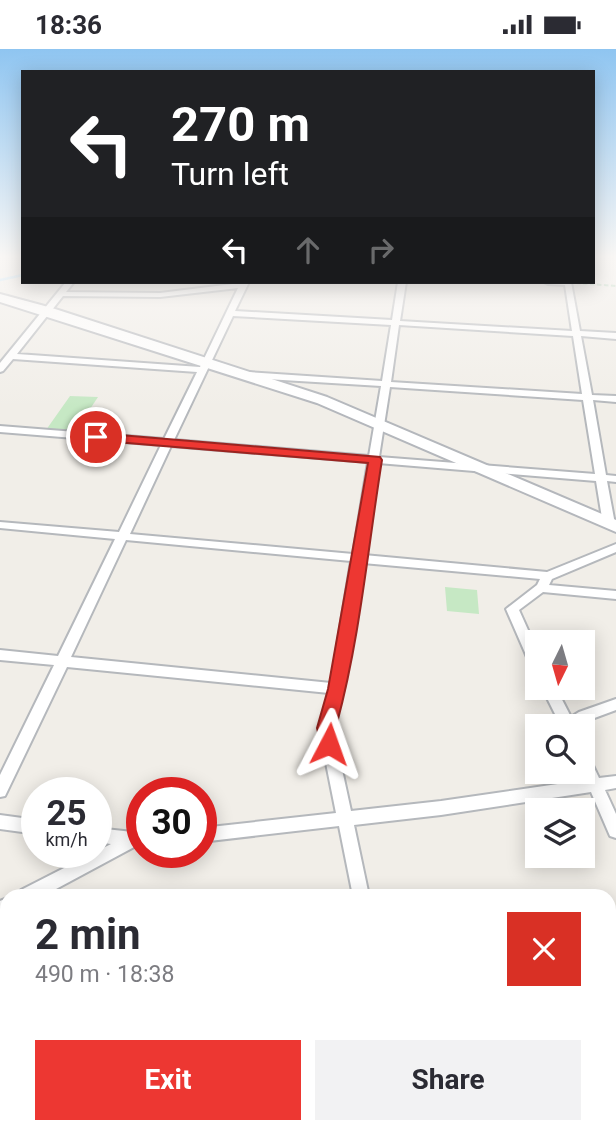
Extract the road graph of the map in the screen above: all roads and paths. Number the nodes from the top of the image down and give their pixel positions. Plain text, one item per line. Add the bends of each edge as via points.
1 (28, 306) edge
2 (52, 306) edge
3 (234, 306) edge
4 (399, 306) edge
5 (572, 306) edge
6 (48, 311) junction
7 (231, 313) junction
8 (396, 323) junction
9 (576, 334) junction
10 (616, 337) edge
11 (12, 356) junction
12 (204, 366) junction
13 (0, 369) edge
14 (248, 375) junction
15 (386, 383) junction
16 (588, 397) junction
17 (616, 399) edge
18 (380, 424) junction
19 (0, 429) edge
20 (168, 443) junction
21 (375, 460) junction
22 (482, 468) junction
23 (603, 478) junction
24 (616, 479) edge
25 (0, 525) edge
26 (612, 526) edge
27 (123, 536) junction
28 (616, 548) edge
29 (358, 558) junction
30 (548, 576) junction
31 (540, 588) junction
32 (616, 595) edge
33 (525, 638) edge
34 (0, 655) edge
35 (62, 661) junction
36 (337, 689) junction
37 (616, 704) edge
38 (589, 714) edge
39 (616, 782) edge
40 (595, 785) junction
41 (0, 791) edge
42 (345, 818) junction
43 (0, 822) edge
44 (21, 825) edge
45 (616, 831) edge
46 (217, 833) edge
47 (126, 846) edge
48 (41, 889) edge
49 (360, 889) edge

1 - 6 street
2 - 6 street
3 - 7 street
4 - 8 street
5 - 9 street
6 - 11 street
6 - 12 street
7 - 8 street
7 - 12 street
8 - 9 street
8 - 15 street
9 - 10 street
9 - 16 street
11 - 12 street
11 - 13 street
12 - 14 street
12 - 20 street
14 - 15 street
14 - 18 street
15 - 16 street
15 - 18 street
16 - 17 street
16 - 23 street
18 - 21 street
18 - 22 street
19 - 20 street
20 - 21 street
20 - 27 street
21 - 22 street
21 - 29 street
22 - 23 street
22 - 26 street
23 - 24 street
23 - 26 street
25 - 27 street
27 - 29 street
27 - 35 street
28 - 30 street
29 - 30 street
29 - 36 street
30 - 31 street
31 - 32 street
31 - 33 street via 512,609
34 - 35 street
35 - 36 street
35 - 41 street
36 - 42 street via 326,728
37 - 38 street
39 - 40 street
40 - 42 street
40 - 45 street
42 - 46 street
42 - 49 street
43 - 44 street
47 - 48 street

